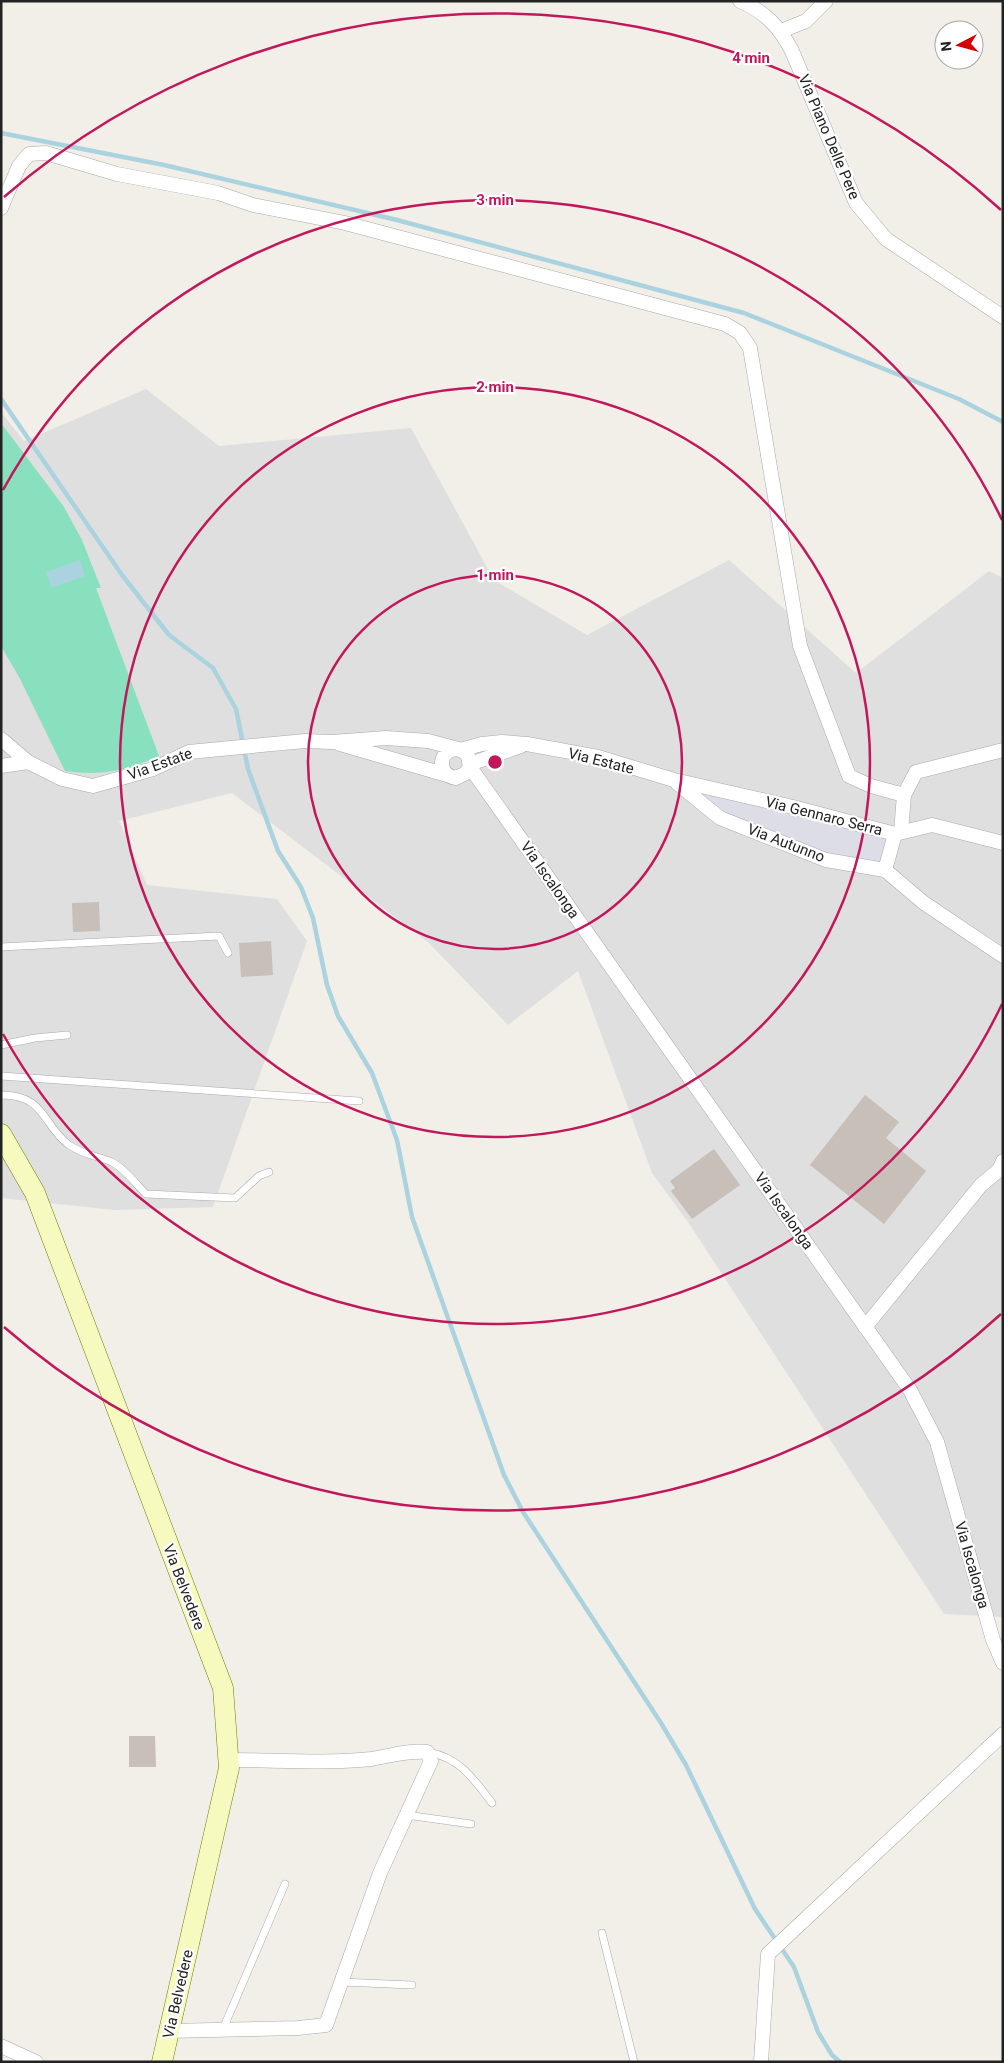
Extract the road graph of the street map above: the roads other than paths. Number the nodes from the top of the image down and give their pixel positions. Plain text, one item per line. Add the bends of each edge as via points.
1 (740, 1) edge
2 (826, 1) edge
3 (781, 30) junction
4 (1, 208) edge
5 (1003, 317) edge
6 (1, 739) edge
7 (332, 742) junction
8 (526, 744) junction
9 (459, 749) junction
10 (1003, 750) edge
11 (28, 762) junction
12 (470, 765) junction
13 (1, 766) edge
14 (452, 776) junction
15 (674, 780) junction
16 (904, 795) junction
17 (491, 796) junction
18 (898, 833) junction
19 (1003, 844) edge
20 (884, 870) junction
21 (1, 947) edge
22 (228, 953) dead end
23 (1003, 956) edge
24 (68, 1035) dead end
25 (1, 1045) edge
26 (1, 1076) edge
27 (1, 1095) edge
28 (359, 1101) dead end
29 (1, 1134) edge
30 (1003, 1161) edge
31 (269, 1172) dead end
32 (865, 1327) junction
33 (1003, 1663) edge
34 (1003, 1734) edge
35 (428, 1752) junction
36 (229, 1760) junction
37 (492, 1803) dead end
38 (406, 1815) junction
39 (471, 1824) dead end
40 (285, 1884) dead end
41 (602, 1934) dead end
42 (341, 1982) junction
43 (412, 1985) dead end
44 (223, 2030) junction
45 (169, 2031) junction
46 (1, 2046) edge
47 (36, 2062) edge
48 (162, 2062) edge
49 (634, 2062) edge
50 (761, 2062) edge

1 - 3 street, Via Piano Delle Pere via 756,8
2 - 3 street via 806,21
3 - 5 street, Via Piano Delle Pere via 856,204 886,238
4 - 16 street via 19,166 29,154 46,153 117,174 209,191 253,205 355,226 725,324 740,334 750,348 800,646 849,776
6 - 11 street, Via Estate
7 - 9 street, Via Estate via 386,738 428,741
7 - 11 street, Via Estate via 304,741 188,752 154,769 93,786 62,779
7 - 14 street, Via Estate
8 - 9 street, Via Estate via 502,742
8 - 12 street
8 - 15 street, Via Estate via 598,758
9 - 12 street via 468,756
9 - 14 street via 449,750 442,758 442,767
10 - 16 street via 916,772
11 - 13 street
12 - 14 street via 466,773
12 - 17 street, Via Iscalonga
14 - 17 street, Via Iscalonga
15 - 18 street, Via Gennaro Serra
15 - 20 street, Via Autunno via 720,818 826,860
16 - 18 street
17 - 32 street, Via Iscalonga
18 - 19 street, Via Gennaro Serra via 932,825
18 - 20 street
20 - 23 street, Via Autunno via 924,903
21 - 22 lane via 219,936
24 - 25 lane
26 - 28 lane
27 - 31 lane via 16,1095 39,1108 63,1140 82,1153 113,1163 146,1194 235,1198 258,1176
29 - 36 street, Via Belvedere via 35,1193 223,1688
30 - 32 street via 999,1170 981,1185
32 - 33 street, Via Iscalonga via 910,1390 937,1442 993,1640
34 - 50 street via 768,1954
35 - 36 street via 415,1750 370,1759
35 - 37 lane via 444,1755 470,1774
35 - 38 street via 431,1761
36 - 45 street, Via Belvedere via 230,1768
38 - 39 lane
38 - 42 street via 380,1873
40 - 44 lane
41 - 49 lane
42 - 43 lane
42 - 44 street via 326,2025
44 - 45 street
45 - 48 street, Via Belvedere
46 - 47 street

